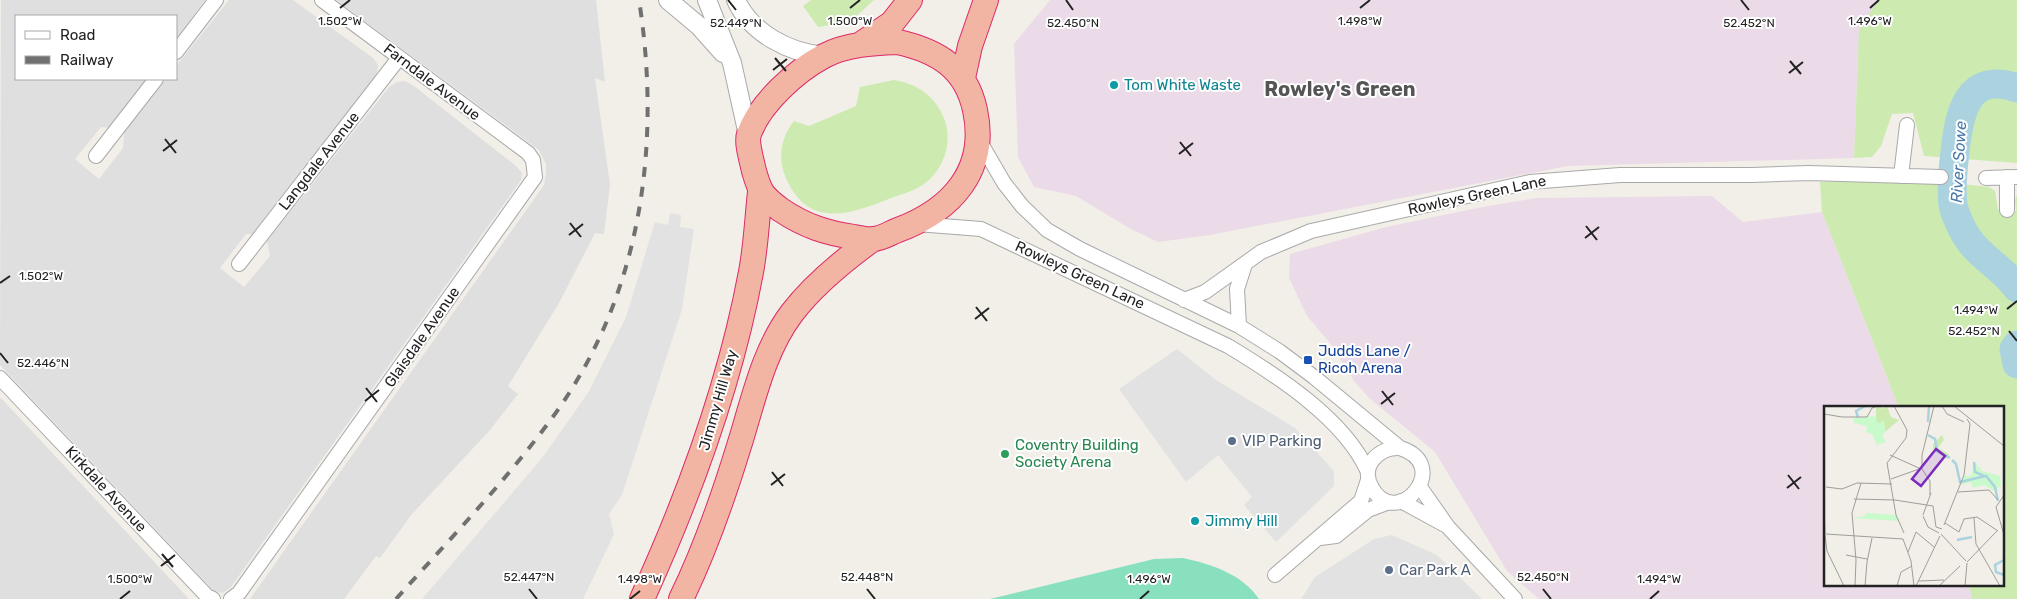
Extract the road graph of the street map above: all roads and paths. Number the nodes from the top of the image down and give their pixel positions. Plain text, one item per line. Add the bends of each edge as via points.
1 (216, 0) edge
2 (322, 0) edge
3 (668, 0) edge
4 (707, 0) edge
5 (910, 0) edge
6 (986, 0) edge
7 (739, 7) edge
8 (860, 45) junction
9 (178, 49) edge
10 (825, 56) junction
11 (400, 58) junction
12 (732, 63) junction
13 (963, 78) junction
14 (155, 80) edge
15 (1907, 125) dead end
16 (748, 135) junction
17 (979, 140) junction
18 (96, 156) dead end
19 (535, 168) joint
20 (1901, 176) junction
21 (2012, 177) edge
22 (1941, 178) dead end
23 (1986, 178) dead end
24 (760, 192) junction
25 (2007, 210) dead end
26 (916, 224) junction
27 (873, 240) junction
28 (239, 264) dead end
29 (1245, 264) junction
30 (1184, 300) junction
31 (1239, 326) junction
32 (0, 378) edge
33 (1400, 448) junction
34 (1368, 476) junction
35 (1420, 487) junction
36 (1395, 502) junction
37 (1448, 527) junction
38 (1320, 538) junction
39 (1275, 574) dead end
40 (214, 599) edge
41 (232, 599) edge
42 (642, 599) edge
43 (681, 599) edge
44 (1516, 599) edge

1 - 9 street
2 - 11 street, Farndale Avenue
3 - 12 street via 700,26
4 - 7 street
4 - 12 street
5 - 8 highway via 892,23
6 - 13 highway
7 - 10 street via 774,41 812,55
8 - 10 highway
8 - 13 highway via 898,42 916,46 935,54
10 - 16 highway via 793,76 766,106
11 - 19 street, Farndale Avenue via 528,153
11 - 28 street, Langdale Avenue
12 - 16 street
13 - 17 highway via 972,96
14 - 18 street
15 - 20 street
16 - 24 highway
17 - 26 highway via 971,171 958,189
17 - 30 street, Rowleys Green Lane via 1004,183 1047,230
19 - 41 street, Glaisdale Avenue via 532,184 240,593
20 - 22 street, Rowleys Green Lane
20 - 29 street, Rowleys Green Lane via 1809,173 1620,175 1530,182 1311,231 1280,242
21 - 23 street
21 - 25 street
24 - 27 highway via 800,223 826,233
24 - 42 highway, Jimmy Hill Way via 752,271 724,384 691,485
26 - 27 highway
26 - 34 street, Rowleys Green Lane via 981,229 1228,346 1299,392 1343,434 1360,455
27 - 43 highway via 845,260 794,311 777,337 713,522
29 - 30 street, Rowleys Green Lane via 1205,292
29 - 31 street via 1238,289
30 - 31 street, Rowleys Green Lane
31 - 33 street, Rowleys Green Lane via 1307,372
32 - 40 street, Kirkdale Avenue via 207,596
33 - 34 street via 1382,450 1370,463
33 - 35 street via 1409,451 1420,463
34 - 36 street via 1378,496
34 - 38 street via 1361,501
35 - 36 street via 1415,493
35 - 37 street
36 - 37 street
36 - 38 street via 1368,510 1336,536
37 - 44 street
38 - 39 street

